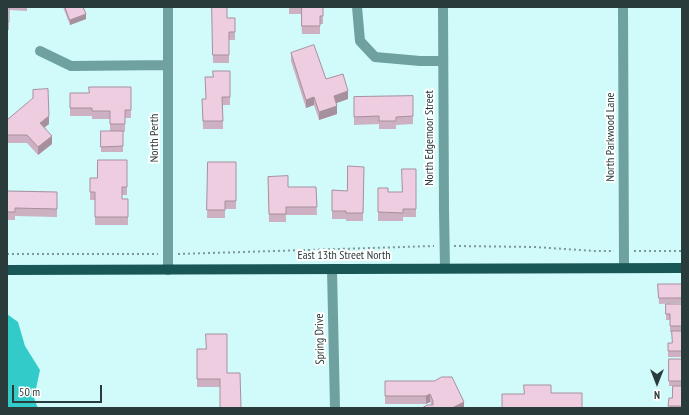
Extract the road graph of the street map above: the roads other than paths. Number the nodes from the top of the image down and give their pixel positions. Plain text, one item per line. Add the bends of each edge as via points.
1 (168, 7) edge
2 (357, 7) edge
3 (443, 7) edge
4 (624, 7) edge
5 (40, 51) dead end
6 (443, 61) junction
7 (168, 65) junction
8 (445, 268) junction
9 (624, 268) junction
10 (682, 268) edge
11 (332, 269) junction
12 (7, 270) edge
13 (168, 270) junction
14 (335, 408) edge

1 - 7 street, North Perth
2 - 6 street via 360,42 375,57
3 - 6 street, North Edgemoor Street
4 - 9 street, North Parkwood Lane
5 - 7 street via 71,66
6 - 8 street, North Edgemoor Street
7 - 13 street, North Perth
8 - 9 main road, East 13th Street North
8 - 11 main road, East 13th Street North
9 - 10 main road, East 13th Street North
11 - 13 main road, East 13th Street North
11 - 14 street, Spring Drive
12 - 13 main road, East 13th Street North

